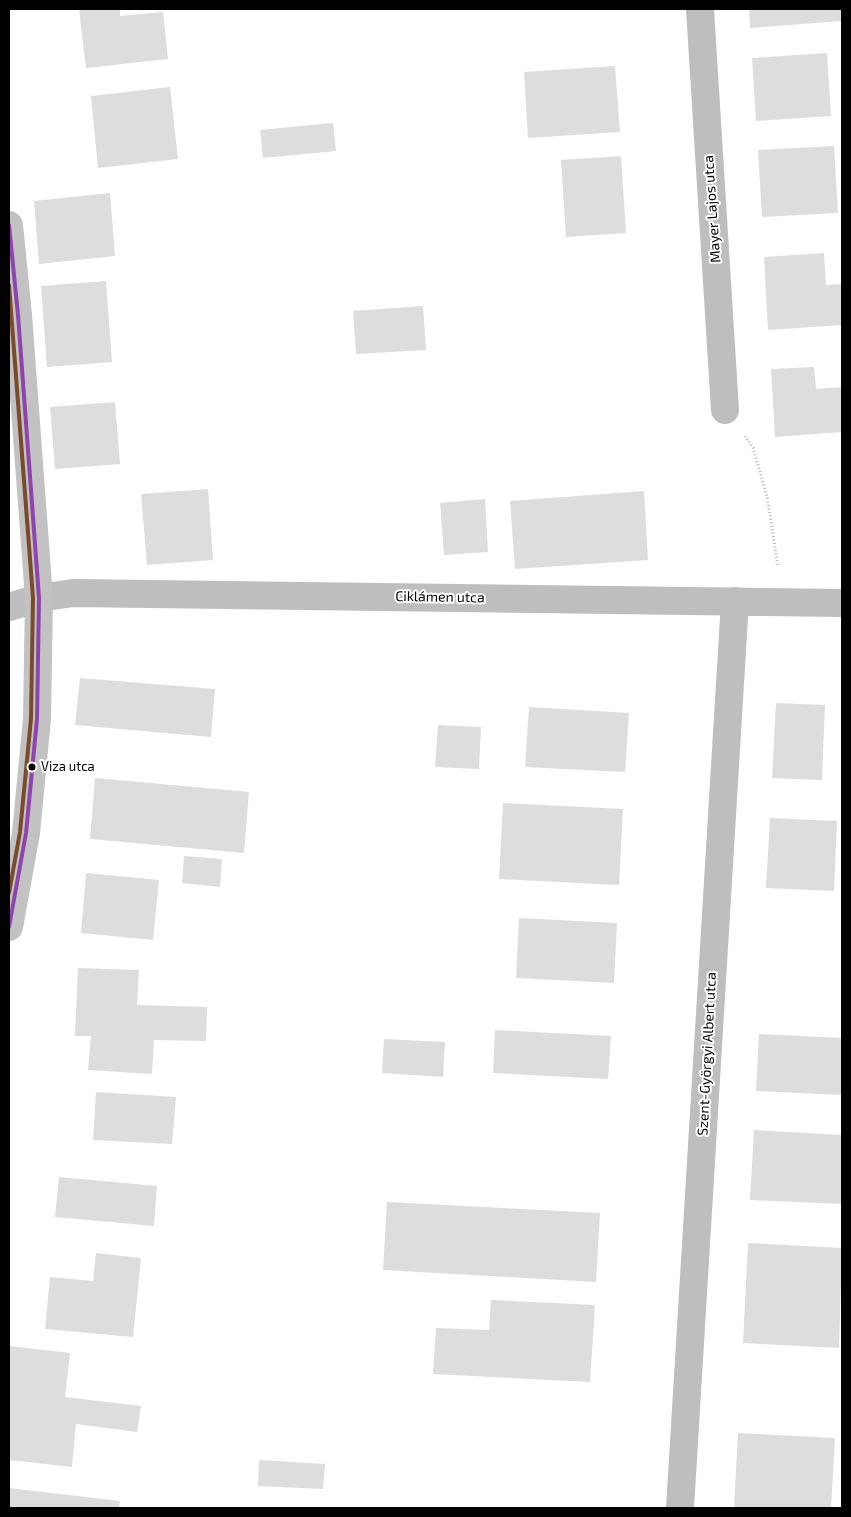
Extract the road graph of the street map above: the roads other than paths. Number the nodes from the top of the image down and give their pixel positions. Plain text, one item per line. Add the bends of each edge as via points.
1 (700, 9) edge
2 (9, 225) edge
3 (725, 410) road end
4 (39, 598) junction
5 (735, 601) junction
6 (842, 603) edge
7 (9, 606) edge
8 (9, 927) edge
9 (680, 1508) edge

1 - 3 street, Mayer Lajos utca
2 - 4 main road
4 - 5 street, Ciklámen utca via 73,592
4 - 7 street, Ciklámen utca
4 - 8 main road via 36,728 26,833
5 - 6 street, Ciklámen utca
5 - 9 street, Szent-Györgyi Albert utca

